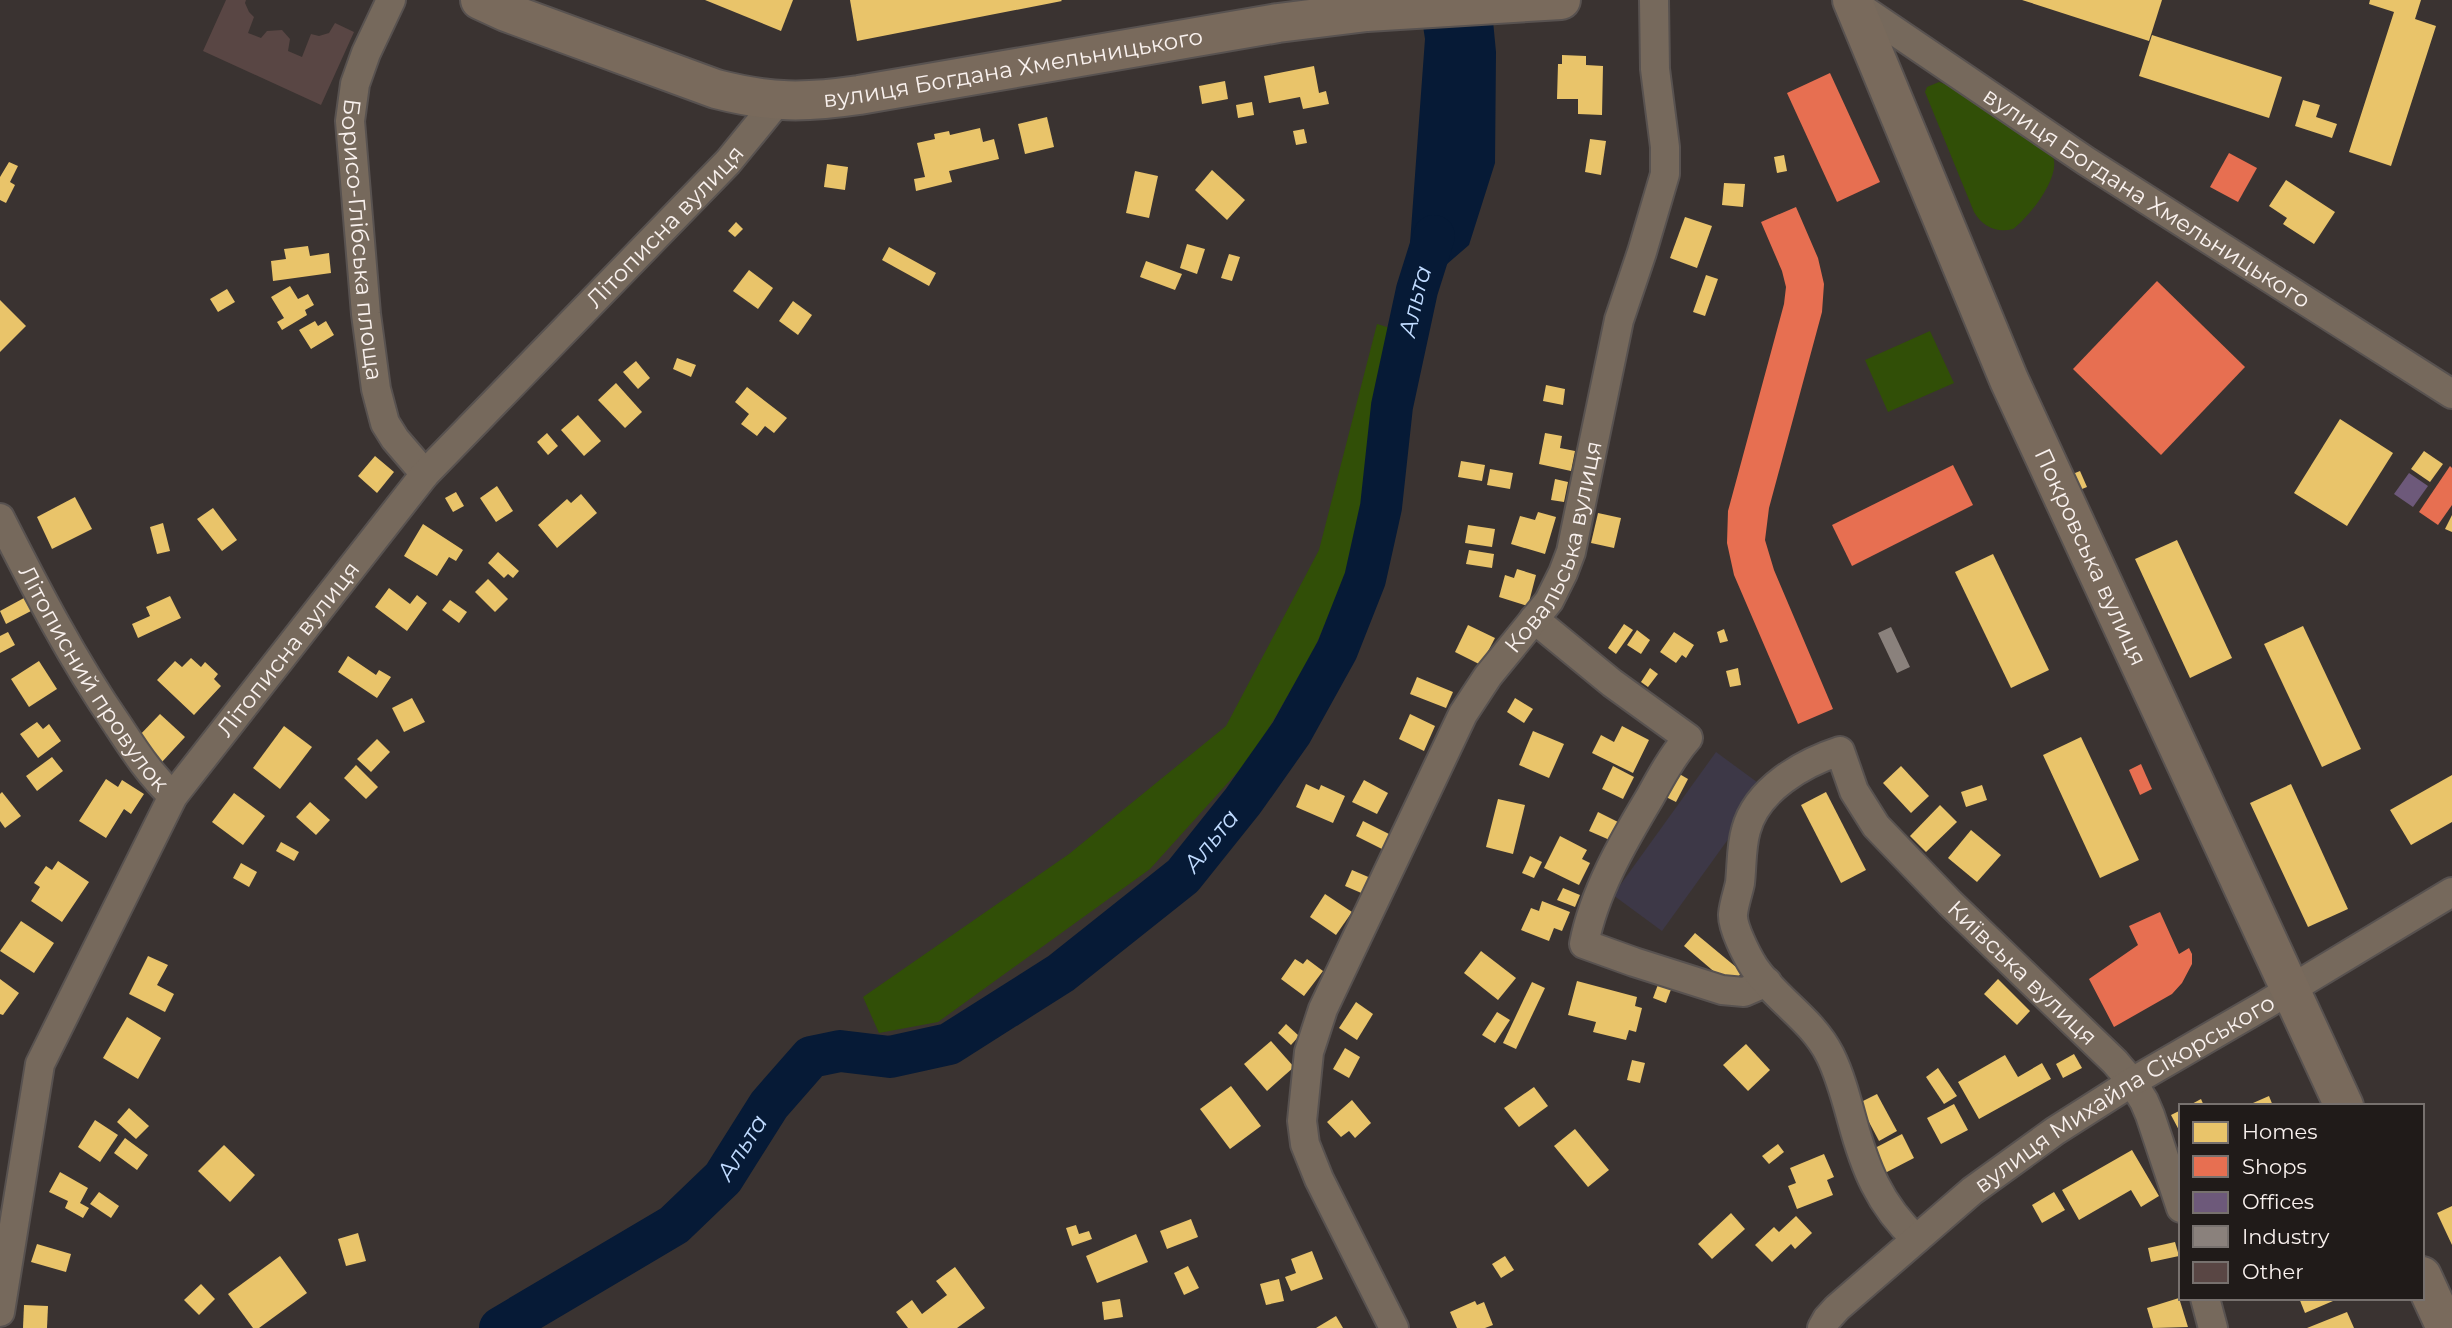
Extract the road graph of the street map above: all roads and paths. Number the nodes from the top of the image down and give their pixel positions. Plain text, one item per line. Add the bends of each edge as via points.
1 (391, 0) edge
2 (480, 0) edge
3 (1654, 0) edge
4 (1544, 1) edge
5 (1849, 1) edge
6 (777, 102) junction
7 (2452, 394) edge
8 (425, 474) junction
9 (0, 518) edge
10 (1534, 619) junction
11 (173, 796) junction
12 (2452, 892) edge
13 (1766, 982) junction
14 (2290, 990) junction
15 (2132, 1082) junction
16 (2343, 1104) edge
17 (2179, 1202) edge
18 (1916, 1239) junction
19 (2424, 1280) edge
20 (2206, 1300) edge
21 (0, 1312) edge
22 (1394, 1328) edge
23 (1822, 1328) edge
24 (2213, 1328) edge
25 (2446, 1328) edge

1 - 8 street, Борисо-Глібська площа via 355,84 350,121 376,389 385,423
2 - 6 main road, вулиця Богдана Хмельницького via 680,78
3 - 10 street, Ковальська вулиця via 1665,174 1619,320 1571,552 1556,589
4 - 6 main road, вулиця Богдана Хмельницького via 1278,23 822,101
5 - 7 street, вулиця Богдана Хмельницького via 2086,161
5 - 14 main road, Покровська вулиця via 2009,380
6 - 8 street, Літописна вулиця via 728,162
8 - 11 street, Літописна вулиця
9 - 11 street, Літописний провулок via 107,710 146,767
10 - 13 street via 1688,738 1605,881 1584,944 1722,990 1744,992
10 - 22 street, Ковальська вулиця via 1463,714 1323,1009 1309,1052 1302,1121 1305,1144
11 - 21 street, Літописна вулиця via 40,1064
12 - 14 street, вулиця Михайла Сікорського
13 - 15 street, Київська вулиця via 1751,962 1733,922 1747,826 1779,784 1809,762 1840,751 1862,807 1896,850
13 - 18 street via 1822,1040 1841,1082 1873,1183 1892,1215
14 - 15 street, вулиця Михайла Сікорського
14 - 16 main road, Покровська вулиця
15 - 17 street, Київська вулиця via 2150,1115
15 - 18 street, вулиця Михайла Сікорського via 2025,1152
18 - 23 street, вулиця Михайла Сікорського via 1837,1308
19 - 25 main road
20 - 24 street

